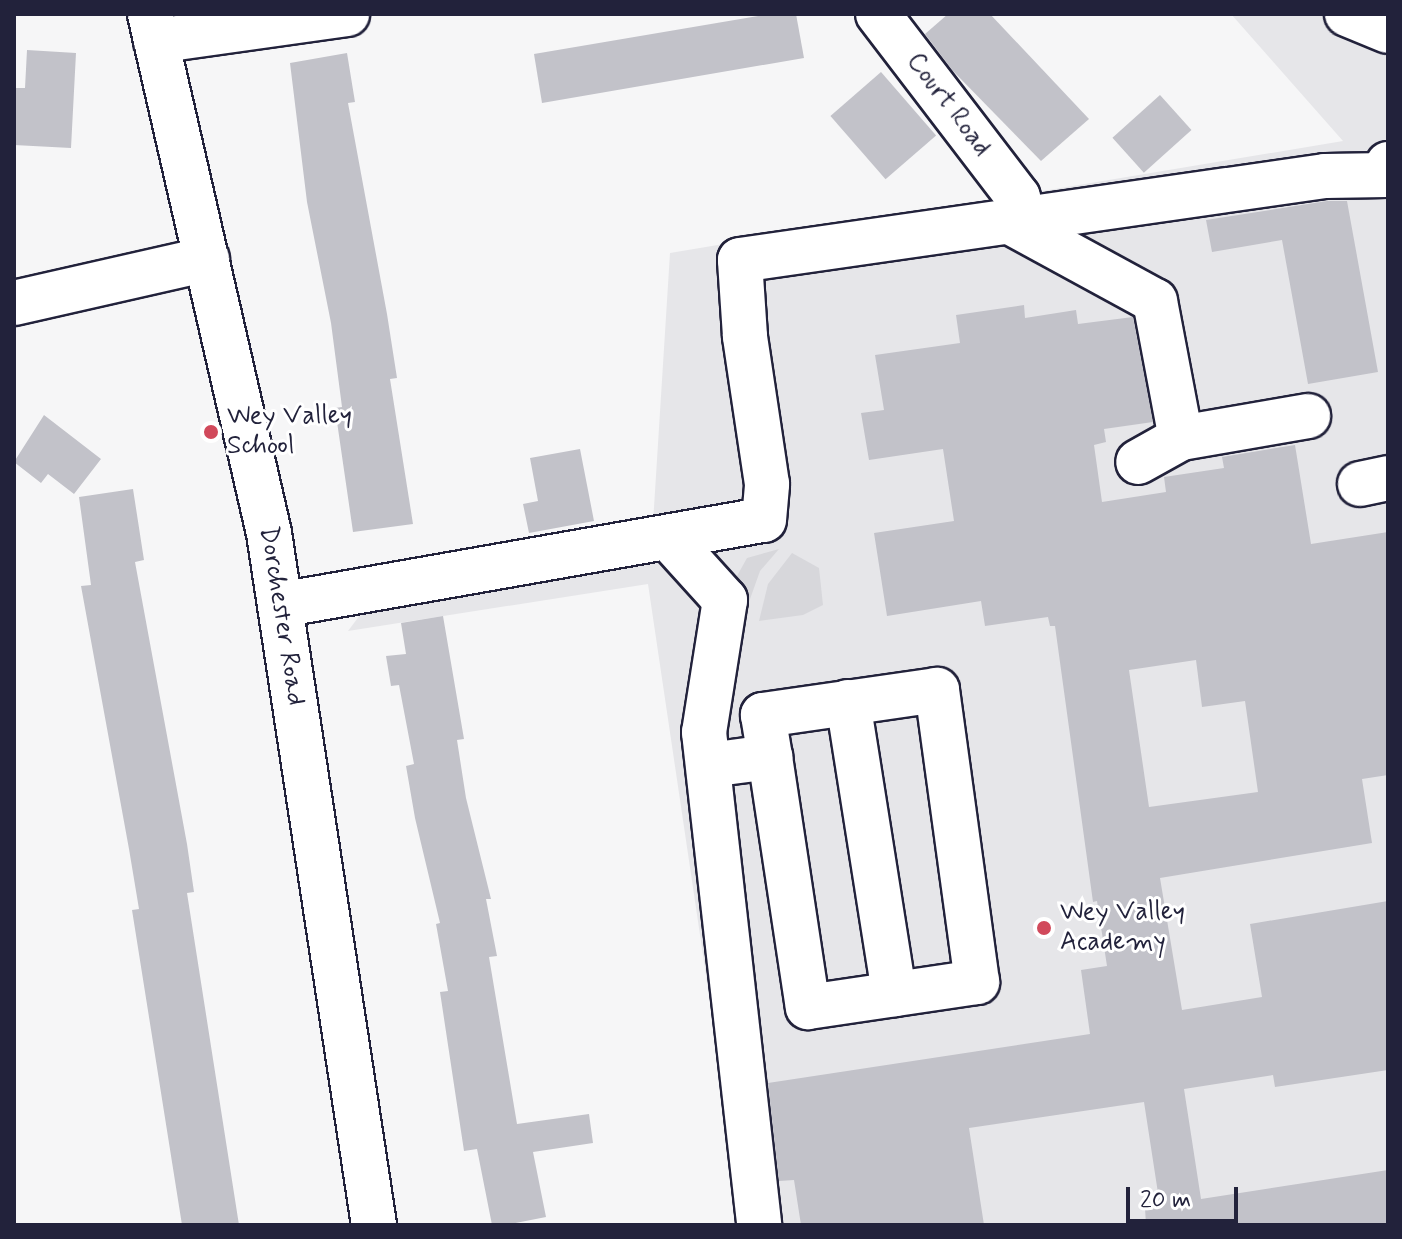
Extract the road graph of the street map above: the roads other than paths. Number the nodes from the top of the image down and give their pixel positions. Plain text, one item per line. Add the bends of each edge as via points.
1 (347, 14) edge
2 (878, 14) edge
3 (1347, 14) edge
4 (153, 28) edge
5 (1388, 31) edge
6 (1388, 171) edge
7 (1017, 213) junction
8 (207, 259) junction
9 (14, 303) edge
10 (1308, 416) dead end
11 (1181, 438) junction
12 (1138, 462) dead end
13 (668, 537) junction
14 (280, 605) junction
15 (848, 702) junction
16 (770, 757) junction
17 (709, 765) junction
18 (894, 994) junction
19 (374, 1225) edge
20 (759, 1225) edge

1 - 4 main road
2 - 7 main road, Court Road
3 - 5 main road
4 - 8 main road, Dorchester Road
6 - 7 main road
7 - 11 main road via 1155,301
7 - 13 main road via 740,260 745,336 767,484 764,520
8 - 9 main road
8 - 14 main road, Dorchester Road via 269,533
10 - 11 main road
11 - 12 main road
13 - 14 main road
13 - 17 main road via 725,600 704,732
14 - 19 main road, Dorchester Road
15 - 16 main road via 763,715
15 - 18 main road
15 - 18 main road via 937,690 977,982
16 - 17 main road
16 - 18 main road via 808,1007
17 - 20 main road

